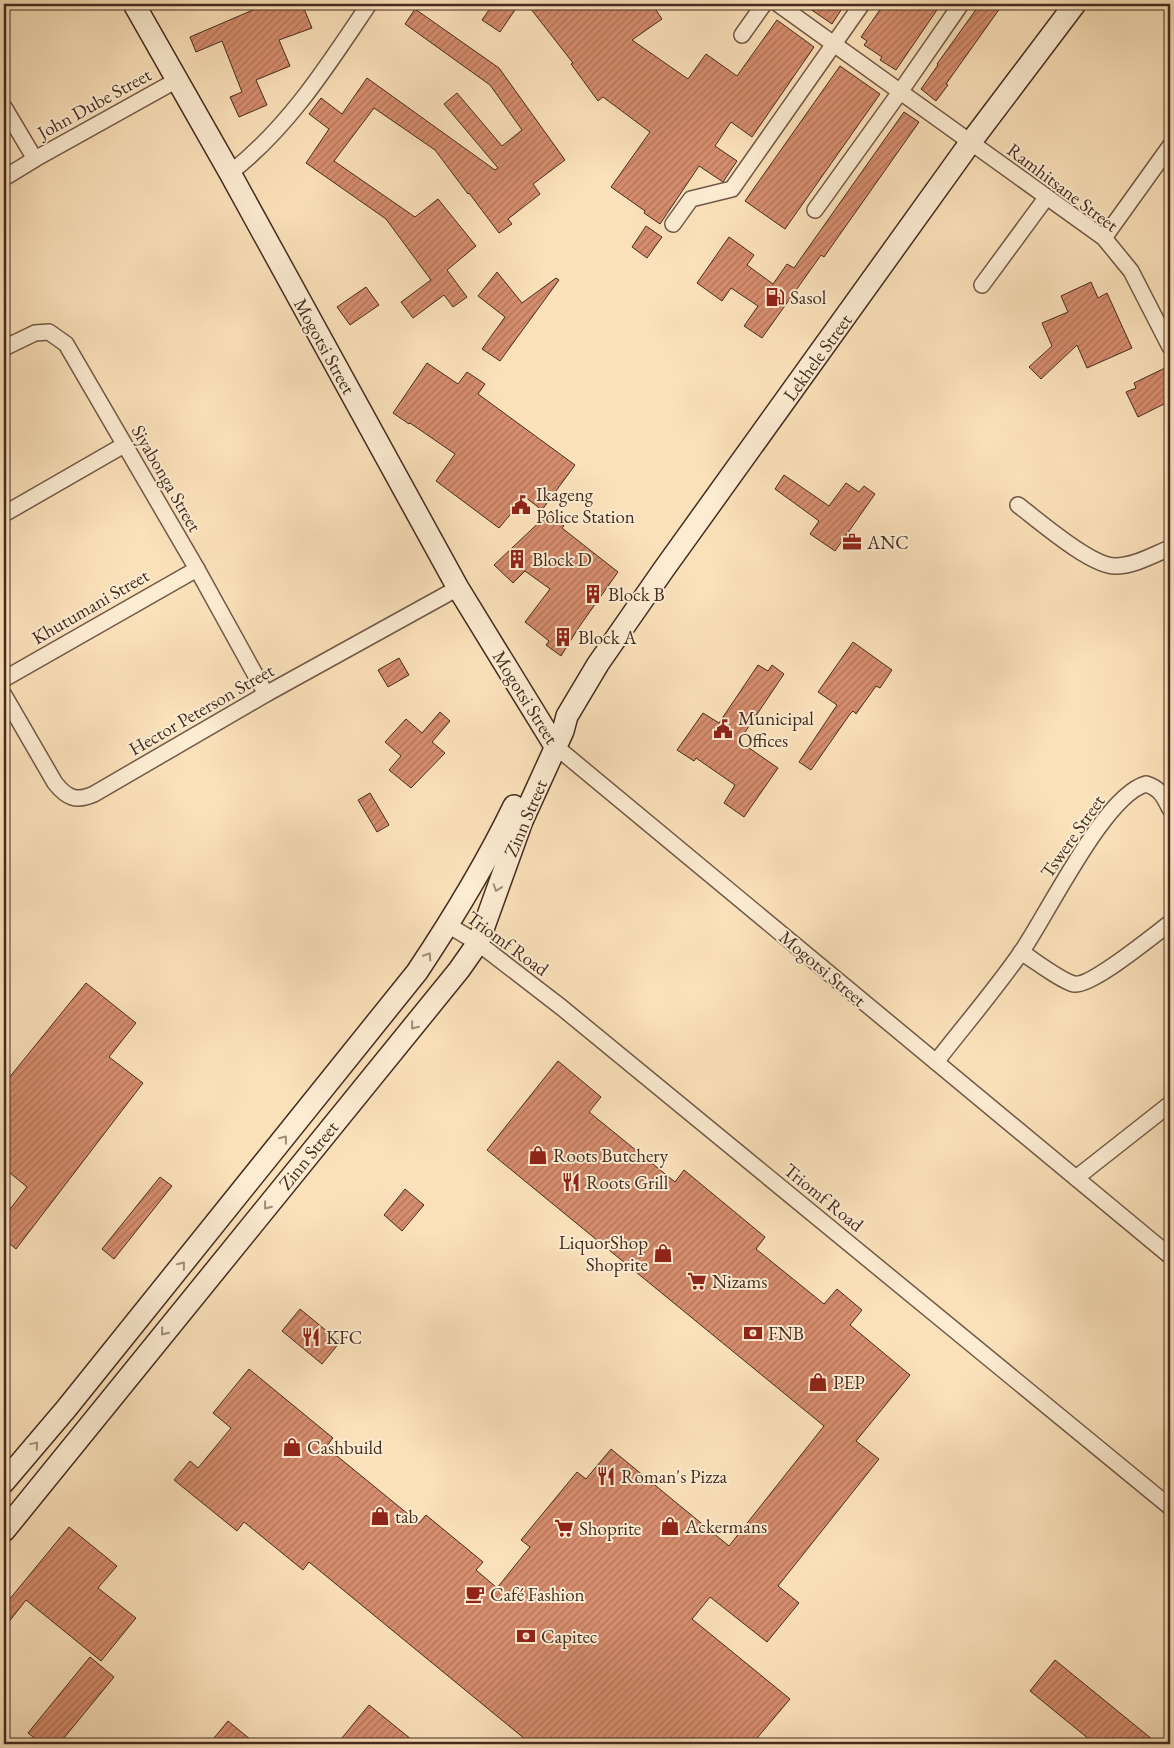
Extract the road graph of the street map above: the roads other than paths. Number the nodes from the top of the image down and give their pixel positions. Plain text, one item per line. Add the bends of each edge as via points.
1 (134, 4) edge
2 (369, 4) edge
3 (764, 4) edge
4 (778, 4) edge
5 (862, 4) edge
6 (961, 4) edge
7 (1075, 4) edge
8 (742, 35) dead end
9 (835, 45) junction
10 (177, 80) junction
11 (900, 92) junction
12 (4, 107) edge
13 (970, 143) junction
14 (1170, 146) edge
15 (35, 159) junction
16 (230, 173) junction
17 (4, 178) edge
18 (1046, 198) junction
19 (815, 210) dead end
20 (672, 224) dead end
21 (1104, 238) junction
22 (982, 285) dead end
23 (1170, 347) edge
24 (4, 348) edge
25 (124, 445) junction
26 (1018, 505) dead end
27 (4, 514) edge
28 (1170, 548) edge
29 (197, 569) junction
30 (458, 588) junction
31 (4, 679) edge
32 (4, 694) edge
33 (266, 694) junction
34 (553, 741) junction
35 (1170, 809) edge
36 (1170, 923) edge
37 (448, 925) junction
38 (478, 943) junction
39 (1021, 952) junction
40 (936, 1062) junction
41 (1170, 1104) edge
42 (1076, 1178) junction
43 (1170, 1256) edge
44 (4, 1482) edge
45 (1170, 1506) edge
46 (4, 1531) edge

1 - 10 street, Mogotsi Street
2 - 16 street via 294,110 257,151
3 - 8 street
4 - 9 street, Ramhitsane Street
5 - 9 street
6 - 11 street
7 - 13 street, Lekhele Street
9 - 11 street, Ramhitsane Street
9 - 20 street via 732,189 691,199
10 - 15 street, John Dube Street
10 - 16 street, Mogotsi Street
11 - 13 street, Ramhitsane Street
11 - 19 street
12 - 15 street
13 - 18 street, Ramhitsane Street
13 - 34 street, Lekhele Street via 664,569 598,664
14 - 21 street
15 - 17 street, John Dube Street
16 - 30 street, Mogotsi Street
18 - 21 street, Ramhitsane Street
18 - 22 street
21 - 23 street, Ramhitsane Street via 1131,271
24 - 25 street, Siyabonga Street via 35,333 49,332 66,344
25 - 27 street
25 - 29 street, Siyabonga Street
26 - 28 street via 1078,550 1104,564 1123,566
29 - 31 street, Khutumani Street
29 - 33 street, Siyabonga Street
30 - 33 street, Hector Peterson Street
30 - 34 street, Mogotsi Street
32 - 33 street, Hector Peterson Street via 55,783 76,798 94,794
34 - 37 street, Zinn Street
34 -> 38 street, Zinn Street
34 - 40 street, Mogotsi Street
35 - 39 street, Tswere Street via 1162,793 1146,784 1133,789 1120,801 1098,828
36 - 39 street via 1107,969 1080,984 1069,982
37 - 38 street, Triomf Road
44 -> 37 street, Zinn Street via 258,1172 417,972
38 - 45 street, Triomf Road via 561,1007
38 -> 46 street, Zinn Street via 433,1003
39 - 40 street, Tswere Street
40 - 42 street, Mogotsi Street
41 - 42 street
42 - 43 street, Mogotsi Street

